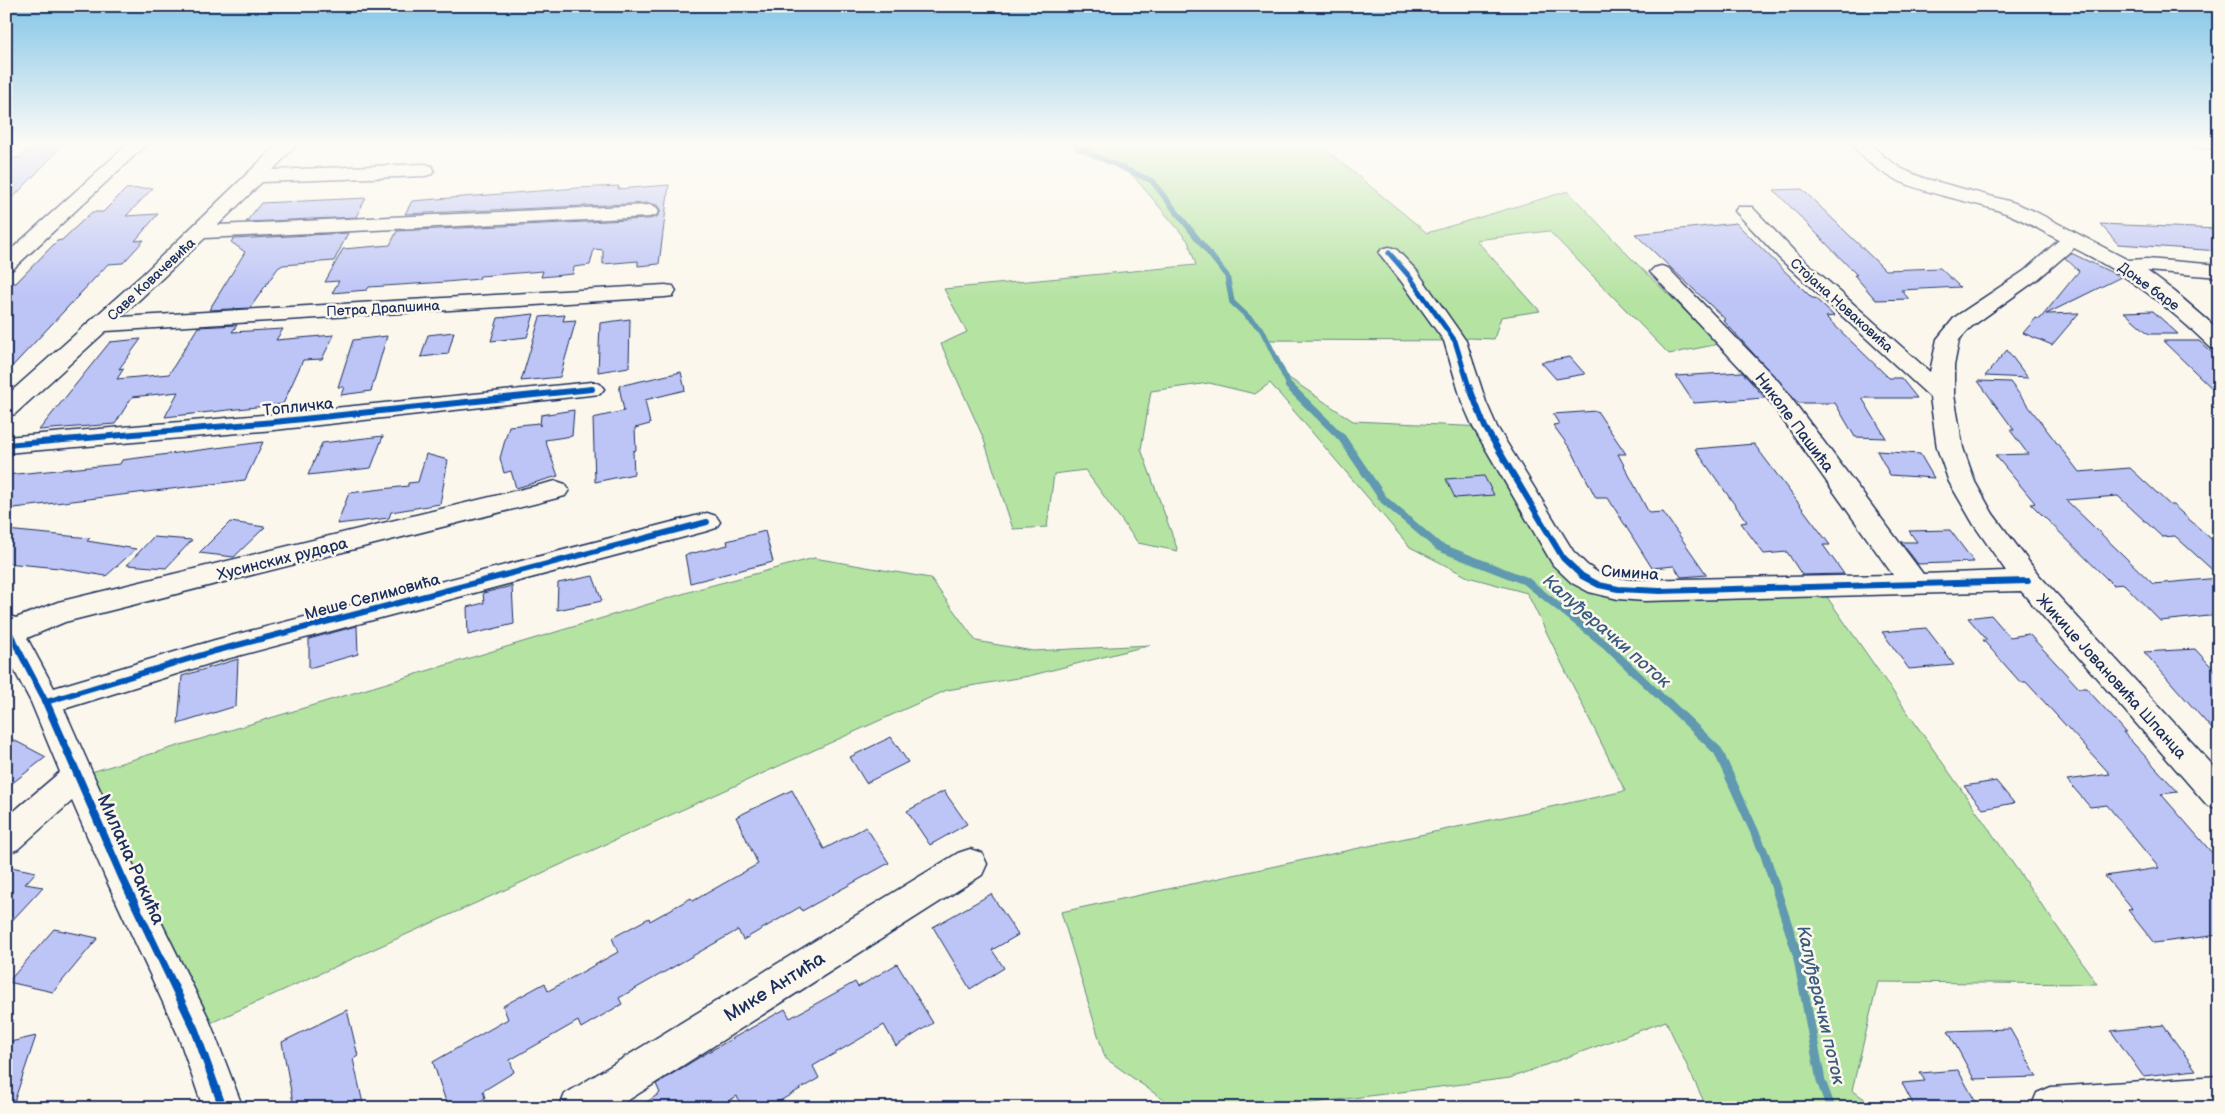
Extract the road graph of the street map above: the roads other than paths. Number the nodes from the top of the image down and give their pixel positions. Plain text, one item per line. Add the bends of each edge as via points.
1 (82, 195) edge
2 (238, 195) edge
3 (1964, 195) edge
4 (649, 211) dead end
5 (1745, 211) dead end
6 (201, 232) junction
7 (2072, 239) junction
8 (1389, 254) dead end
9 (6, 265) edge
10 (2125, 266) junction
11 (2219, 271) edge
12 (1661, 272) dead end
13 (665, 291) dead end
14 (101, 325) junction
15 (2219, 343) edge
16 (592, 390) dead end
17 (1942, 395) junction
18 (6, 409) edge
19 (6, 445) edge
20 (556, 490) dead end
21 (707, 522) dead end
22 (2028, 581) junction
23 (1915, 584) junction
24 (9, 636) edge
25 (46, 702) junction
26 (78, 776) junction
27 (2219, 795) edge
28 (6, 839) edge
29 (970, 864) dead end
30 (2219, 1096) edge
31 (2051, 1107) edge
32 (223, 1108) edge
33 (579, 1108) edge

1 - 9 street
2 - 6 street, Саве Ковачевића
3 - 7 street via 2005,205
4 - 6 street
5 - 17 street, Стојана Новаковића via 1792,260
6 - 14 street, Саве Ковачевића
7 - 10 street, Доње баре
7 - 17 street, Жикице Јовановића Шпанца via 2031,275 1963,322 1948,339 1942,366
8 - 23 street, Симина via 1409,276 1455,341 1474,402 1486,427 1564,558 1577,573 1592,583 1608,588 1632,589
10 - 11 street
10 - 15 street, Доње баре via 2151,284
12 - 23 street, Николе Пашића via 1771,387
13 - 14 street, Петра Драпшина
14 - 18 street, Саве Ковачевића
16 - 19 street, Топличка
17 - 22 street, Жикице Јовановића Шпанца via 1950,448 1962,482 1983,519
20 - 24 street, Хусинских рудара via 58,613
21 - 25 street, Меше Селимовића via 215,651
22 - 23 street, Симина
22 - 27 street, Жикице Јовановића Шпанца
24 - 25 street, Милана Ракића
25 - 26 street, Милана Ракића
26 - 28 street
26 - 32 street, Милана Ракића via 195,1030
29 - 33 street, Мике Антића
30 - 31 street

